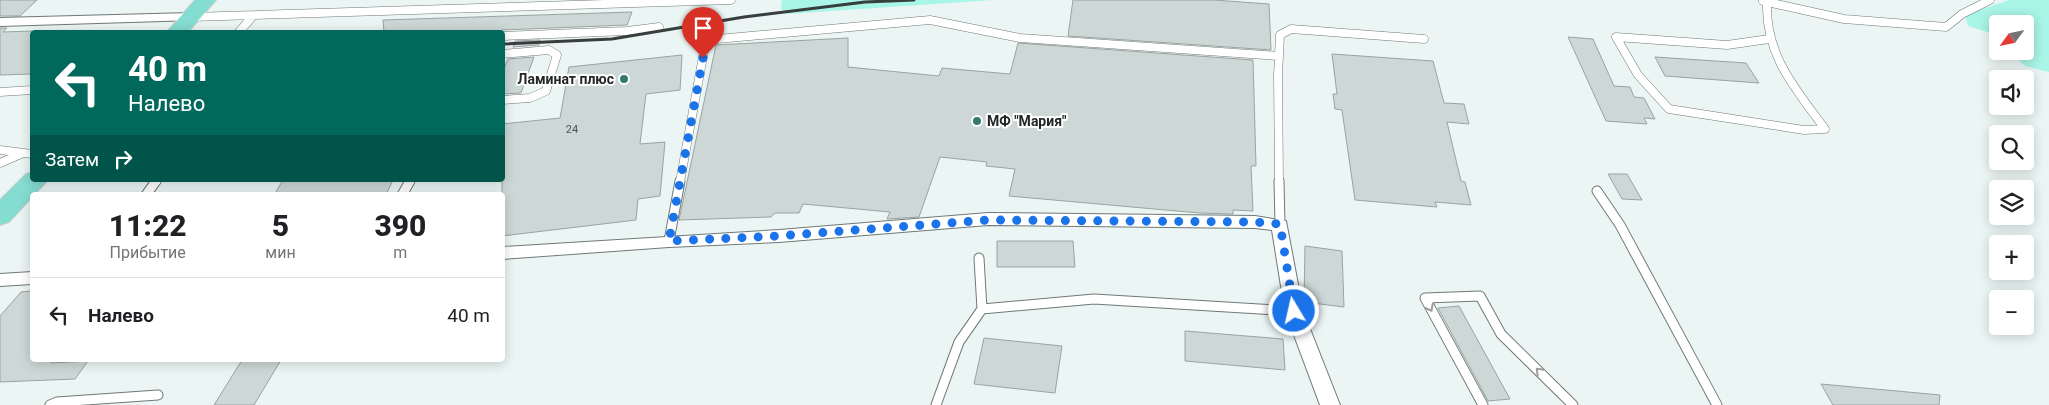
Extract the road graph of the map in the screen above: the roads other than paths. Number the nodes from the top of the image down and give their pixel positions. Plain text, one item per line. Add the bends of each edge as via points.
1 (206, 0) edge
2 (731, 0) edge
3 (1990, 0) edge
4 (1764, 1) edge
5 (253, 16) junction
6 (0, 22) edge
7 (184, 25) edge
8 (659, 27) dead end
9 (241, 30) edge
10 (505, 36) edge
11 (1424, 39) dead end
12 (1769, 39) junction
13 (505, 54) edge
14 (1279, 56) junction
15 (30, 90) edge
16 (0, 92) edge
17 (505, 100) edge
18 (0, 150) edge
19 (28, 153) edge
20 (0, 162) edge
21 (33, 182) edge
22 (1597, 191) dead end
23 (0, 216) edge
24 (1280, 224) junction
25 (669, 241) junction
26 (505, 253) edge
27 (980, 258) dead end
28 (30, 278) edge
29 (0, 280) edge
30 (982, 309) junction
31 (1294, 311) junction
32 (158, 395) dead end
33 (105, 401) edge
34 (50, 405) edge
35 (936, 405) edge
36 (1330, 405) edge
37 (1483, 405) edge
38 (1573, 405) edge
39 (1717, 405) edge

1 - 7 main road
2 - 5 lane
3 - 4 lane via 1946,27 1844,18
4 - 12 lane
5 - 7 lane
5 - 9 lane
6 - 7 street
8 - 10 lane via 627,32
11 - 14 lane via 1291,30 1280,34
12 - 12 lane via 1790,79 1825,129 1804,130 1669,108 1638,75 1616,37 1727,45
13 - 17 lane via 549,50 557,55 546,91 530,98
14 - 24 lane
14 - 25 lane via 1020,38 930,20 706,40
15 - 16 lane
18 - 19 lane
19 - 20 lane
21 - 23 main road
22 - 39 lane via 1620,225
24 - 25 street via 988,220
24 - 31 street
25 - 26 street
27 - 30 lane
28 - 29 street
30 - 31 lane via 1094,299
30 - 35 lane via 955,350
31 - 36 street
32 - 33 lane
33 - 34 lane
38 -> 37 lane via 1502,334 1480,296 1425,298

